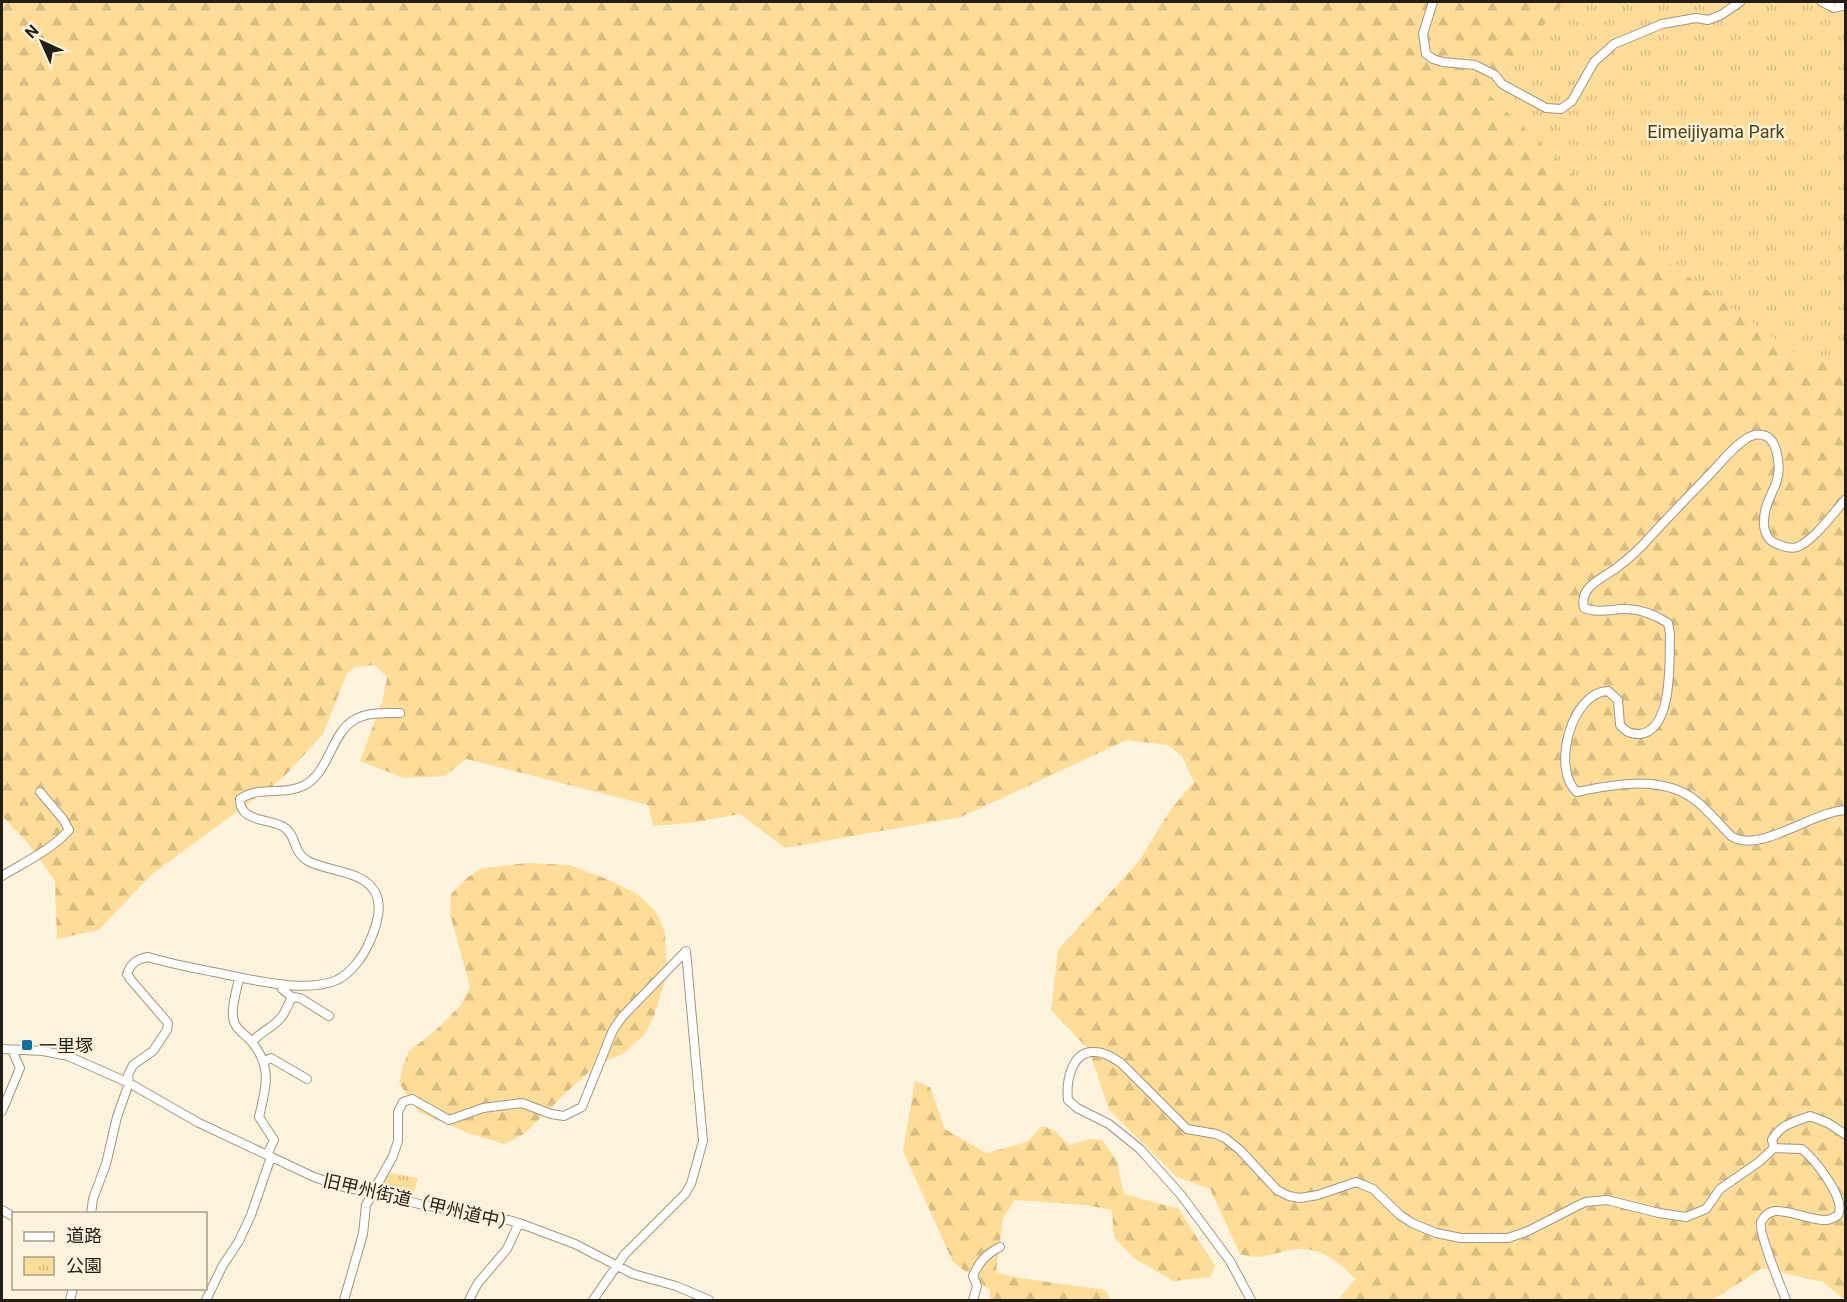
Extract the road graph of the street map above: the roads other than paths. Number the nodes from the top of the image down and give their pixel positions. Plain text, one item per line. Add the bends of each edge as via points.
1 (1432, 2) edge
2 (1740, 2) edge
3 (1822, 2) edge
4 (1845, 5) edge
5 (1845, 499) edge
6 (400, 712) dead end
7 (40, 792) dead end
8 (1845, 810) edge
9 (2, 876) edge
10 (239, 978) junction
11 (281, 984) junction
12 (292, 997) junction
13 (328, 1016) dead end
14 (252, 1042) junction
15 (2, 1049) edge
16 (12, 1050) junction
17 (263, 1062) junction
18 (307, 1079) dead end
19 (129, 1083) junction
20 (2, 1111) edge
21 (1845, 1135) edge
22 (1774, 1148) junction
23 (269, 1156) junction
24 (372, 1192) junction
25 (91, 1212) edge
26 (519, 1223) junction
27 (1000, 1247) dead end
28 (616, 1265) junction
29 (206, 1300) edge
30 (344, 1300) edge
31 (469, 1300) edge
32 (593, 1300) edge
33 (709, 1300) edge
34 (973, 1300) edge
35 (1251, 1300) edge
36 (1786, 1300) edge

1 - 2 street via 1423,34 1426,54 1443,62 1475,65 1546,108 1561,109 1572,101 1594,62 1614,44 1662,24 1696,18 1708,20
3 - 4 street via 1834,8
5 - 8 street via 1818,531 1795,548 1771,542 1764,519 1779,479 1780,462 1774,443 1757,434 1729,454 1644,544 1594,582 1585,593 1584,608 1626,609 1653,614 1668,623 1666,701 1652,728 1635,734 1620,725 1618,700 1608,691 1593,695 1573,720 1566,774 1577,792 1636,783 1678,791 1695,800 1738,841 1764,839
6 - 11 street via 354,721 342,732 321,770 304,786 288,791 250,792 240,799 239,806 247,815 285,828 296,850 307,861 354,876 366,882 378,896 376,929 348,973 327,983
7 - 9 street via 69,830
10 - 11 street
10 - 14 street via 235,1024
10 - 19 street via 138,958 127,974 168,1023 153,1051 133,1065
11 - 12 street
12 - 13 street
12 - 14 street via 282,1016
14 - 17 street
15 - 16 street, 旧甲州街道（甲州道中）
16 - 19 street, 旧甲州街道（甲州道中） via 68,1056
16 - 20 street via 20,1068
17 - 18 street via 271,1058
17 - 23 street via 267,1084 259,1116 274,1140
19 - 23 street, 旧甲州街道（甲州道中） via 199,1123
19 - 25 street
21 - 22 street via 1810,1116 1777,1131 1772,1140
22 - 35 street via 1720,1189 1706,1209 1686,1217 1607,1200 1584,1202 1508,1238 1461,1238 1412,1223 1365,1184 1356,1182 1300,1198 1276,1190 1225,1138 1187,1129 1121,1063 1096,1052 1082,1056 1071,1070 1066,1089 1068,1100 1109,1124 1140,1149 1230,1261
22 - 36 street via 1802,1149 1829,1176 1844,1202 1837,1216 1826,1220 1778,1211 1762,1221 1767,1248
23 - 24 street, 旧甲州街道（甲州道中） via 314,1177
23 - 29 street via 251,1215
24 - 26 street, 旧甲州街道（甲州道中）
24 - 28 street via 393,1156 398,1141 398,1112 403,1102 412,1099 448,1120 483,1108 522,1102 564,1116 582,1107 617,1023 686,951 703,1141 685,1194
24 - 30 street
26 - 28 street, 旧甲州街道（甲州道中）
26 - 31 street via 507,1249
27 - 34 street via 978,1264 973,1276 977,1286
28 - 32 street
28 - 33 street, 旧甲州街道（甲州道中）

